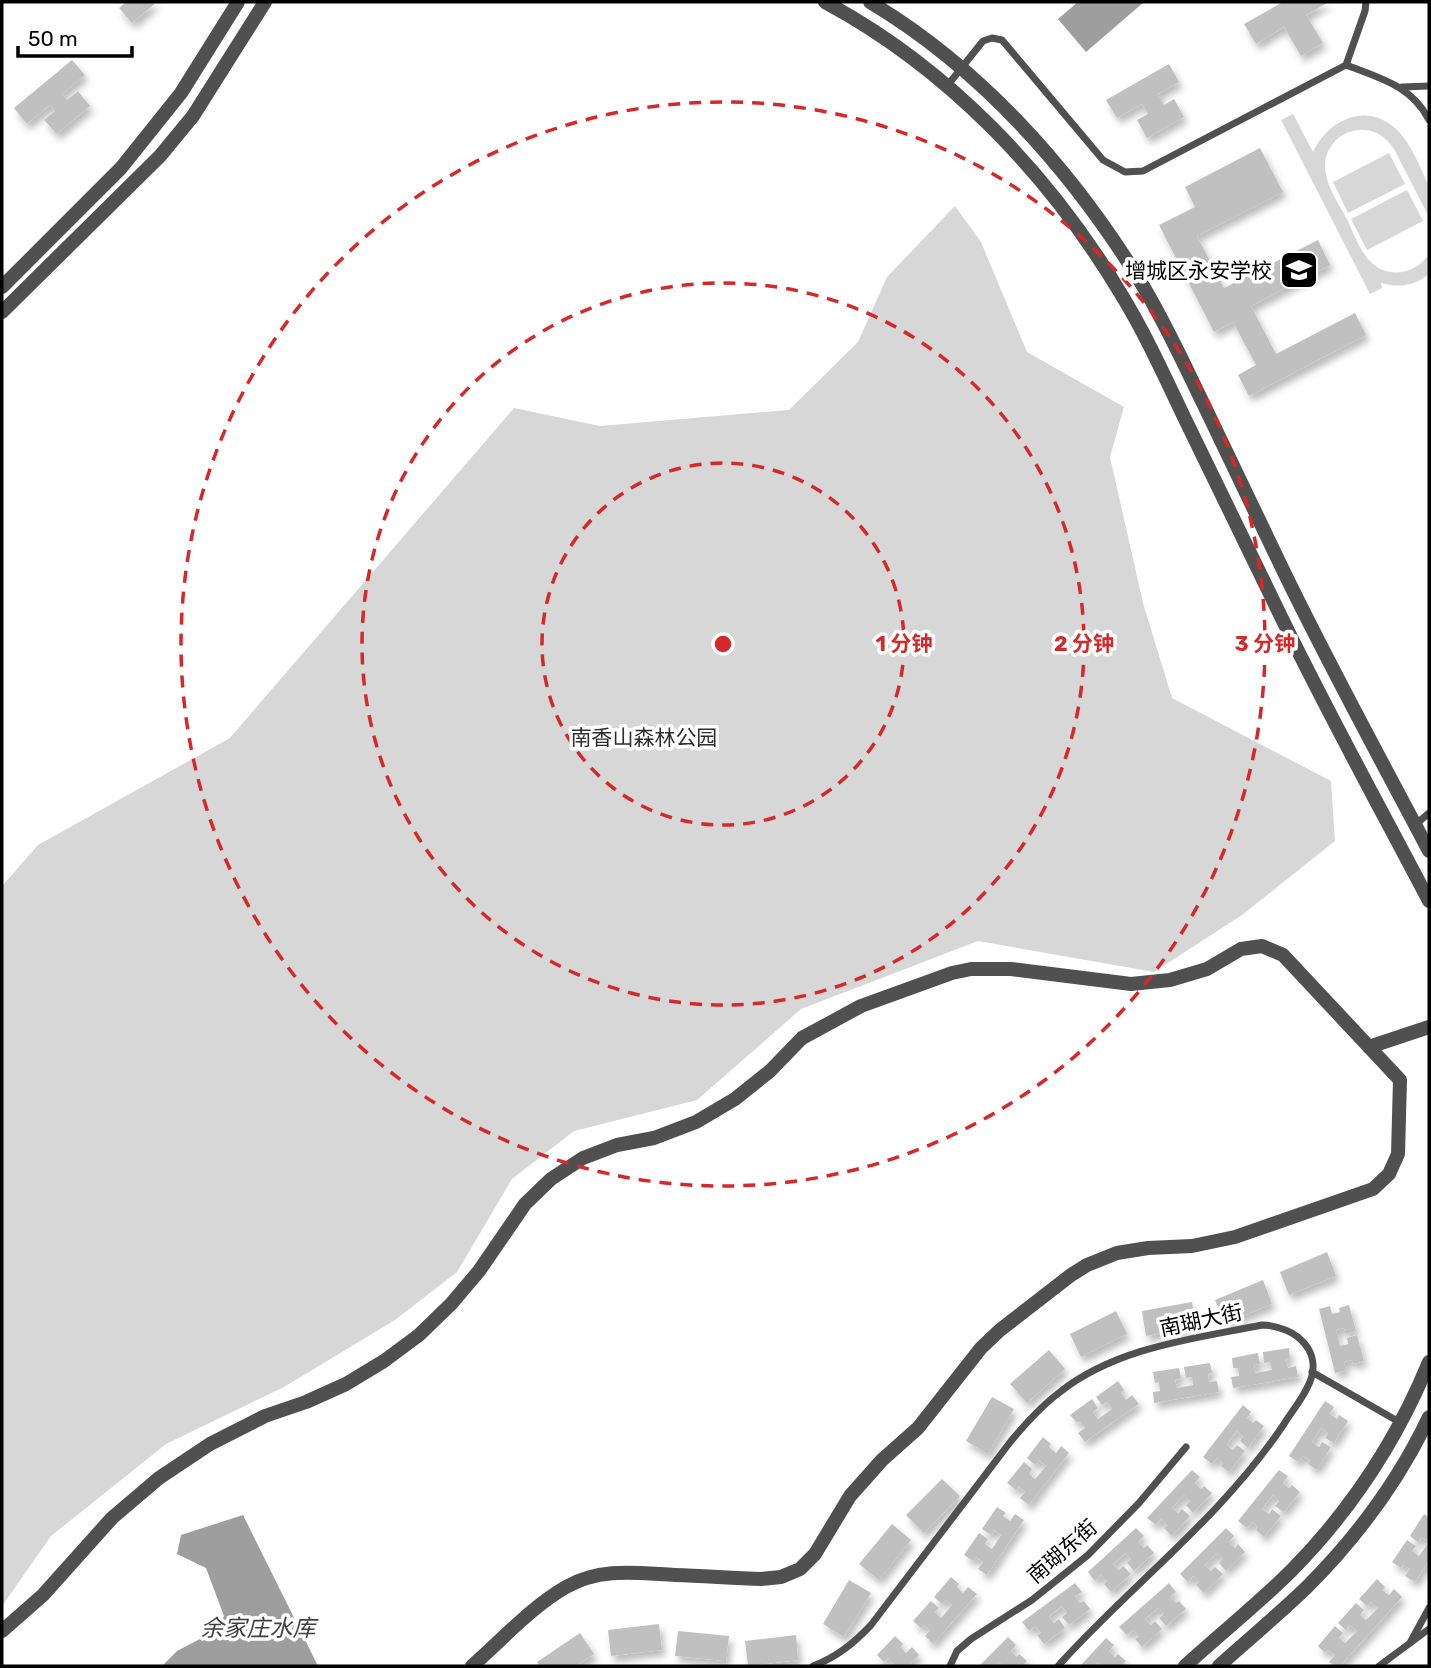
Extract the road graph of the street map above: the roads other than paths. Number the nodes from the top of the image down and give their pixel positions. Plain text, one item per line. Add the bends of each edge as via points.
1 (238, 2) edge
2 (265, 2) edge
3 (825, 2) edge
4 (870, 2) edge
5 (1366, 2) edge
6 (1346, 65) junction
7 (961, 69) junction
8 (1429, 86) edge
9 (947, 87) junction
10 (1401, 87) junction
11 (1429, 120) edge
12 (2, 287) edge
13 (2, 313) edge
14 (1429, 813) edge
15 (1415, 825) junction
16 (1429, 851) edge
17 (1429, 901) edge
18 (1429, 1027) edge
19 (1369, 1047) junction
20 (1429, 1362) edge
21 (1312, 1372) junction
22 (1429, 1417) edge
23 (1401, 1423) junction
24 (1186, 1447) dead end
25 (1429, 1608) edge
26 (1429, 1629) edge
27 (2, 1631) edge
28 (1408, 1644) junction
29 (472, 1666) edge
30 (813, 1666) edge
31 (950, 1666) edge
32 (1058, 1666) edge
33 (1185, 1666) edge
34 (1219, 1666) edge
35 (1379, 1666) edge

1 - 12 street via 181,93 121,168
2 - 13 street via 193,116 160,156
3 - 9 street via 895,45
4 - 7 street
5 - 6 lane
6 - 7 lane via 1152,168 1134,172 1116,169 1103,160 1002,40 983,41
6 - 10 lane
7 - 9 lane
7 - 15 street via 1030,134 1070,181 1141,283
8 - 10 lane
9 - 17 street via 1013,149 1053,195 1122,294 1298,652
10 - 11 lane
14 - 15 lane
15 - 16 street
18 - 19 street
19 - 27 street via 1283,955 1262,946 1241,949 1207,969 1170,981 1131,984 1011,969 971,970 861,1006 802,1038 735,1099 696,1122 583,1158 551,1179 524,1204 458,1296 419,1335 346,1384 265,1416 210,1444 159,1478 112,1518 43,1595
19 - 29 street via 1400,1080 1398,1154 1389,1174 1373,1189 1235,1237 1117,1253 1071,1275 981,1348 918,1428 850,1496 816,1555 800,1569 761,1580 633,1571 589,1577 550,1598
20 - 23 street
21 - 23 lane
21 - 30 lane, 南瑚大街 via 1304,1342 1278,1325 1160,1346 1092,1371 1034,1414 871,1625 851,1645
21 - 32 lane via 1308,1387 1266,1451 1217,1509
22 - 34 street via 1392,1482 1352,1537 1305,1588
23 - 33 street via 1354,1497 1312,1548
24 - 31 lane, 南瑚东街 via 1088,1555 1032,1600 971,1639 957,1651
25 - 28 lane
26 - 28 lane
28 - 35 lane

